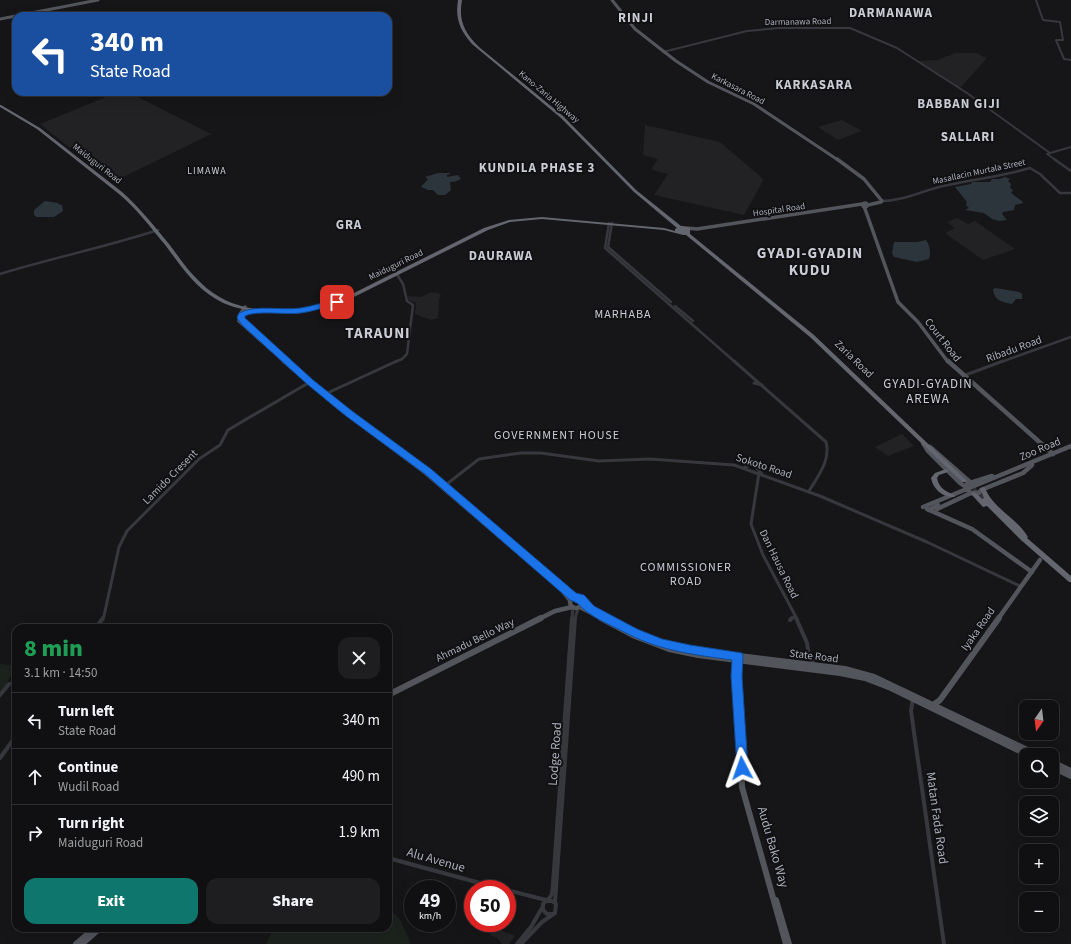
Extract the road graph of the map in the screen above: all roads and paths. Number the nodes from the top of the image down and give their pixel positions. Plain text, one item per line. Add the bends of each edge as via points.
1 (98, 0) edge
2 (102, 0) edge
3 (461, 0) edge
4 (611, 0) edge
5 (1036, 0) edge
6 (36, 12) edge
7 (40, 12) edge
8 (12, 17) edge
9 (12, 18) edge
10 (0, 19) edge
11 (663, 52) junction
12 (1071, 60) edge
13 (0, 106) edge
14 (1071, 147) edge
15 (1050, 153) junction
16 (1071, 171) edge
17 (1071, 193) edge
18 (647, 200) junction
19 (881, 201) junction
20 (865, 205) junction
21 (666, 219) junction
22 (611, 225) junction
23 (654, 227) junction
24 (155, 230) junction
25 (687, 230) junction
26 (679, 231) junction
27 (718, 259) junction
28 (396, 273) junction
29 (0, 274) edge
30 (236, 306) junction
31 (246, 308) junction
32 (255, 310) junction
33 (241, 314) junction
34 (693, 321) dead end
35 (1071, 338) edge
36 (751, 375) junction
37 (963, 376) junction
38 (309, 383) junction
39 (763, 386) junction
40 (324, 395) junction
41 (924, 443) junction
42 (1071, 446) edge
43 (1071, 449) edge
44 (1054, 453) junction
45 (749, 462) dead end
46 (1032, 465) junction
47 (1022, 466) junction
48 (756, 467) dead end
49 (743, 468) junction
50 (1017, 470) junction
51 (950, 472) junction
52 (757, 474) junction
53 (764, 475) junction
54 (968, 482) junction
55 (444, 487) junction
56 (966, 487) junction
57 (801, 488) junction
58 (811, 488) junction
59 (982, 489) junction
60 (814, 490) dead end
61 (809, 491) junction
62 (972, 494) junction
63 (820, 496) junction
64 (952, 496) junction
65 (983, 499) junction
66 (936, 504) junction
67 (931, 510) junction
68 (1024, 538) junction
69 (1040, 553) junction
70 (1040, 560) junction
71 (1048, 560) junction
72 (1032, 572) junction
73 (1071, 577) edge
74 (1071, 580) edge
75 (1020, 586) junction
76 (583, 600) junction
77 (574, 604) junction
78 (795, 616) junction
79 (790, 620) dead end
80 (99, 624) edge
81 (809, 656) junction
82 (736, 658) junction
83 (807, 665) junction
84 (815, 666) junction
85 (12, 683) edge
86 (392, 691) edge
87 (0, 695) edge
88 (913, 697) junction
89 (738, 707) junction
90 (935, 707) junction
91 (12, 742) edge
92 (1023, 748) edge
93 (1019, 750) edge
94 (0, 758) edge
95 (1059, 765) edge
96 (1059, 770) edge
97 (1071, 771) edge
98 (1071, 776) edge
99 (392, 859) edge
100 (469, 880) edge
101 (516, 892) edge
102 (555, 902) junction
103 (545, 903) junction
104 (553, 914) junction
105 (90, 932) edge
106 (96, 932) edge
107 (76, 944) edge
108 (82, 944) edge
109 (517, 944) edge
110 (521, 944) edge
111 (786, 944) edge
112 (789, 944) edge
113 (944, 944) edge

1 - 6 main road
2 - 7 main road
3 - 18 highway, Kano-Zaria Highway via 458,14 465,33 474,44 562,117 623,180
4 - 11 main road, Karkasara Road via 631,27
5 - 12 street via 1043,20 1060,22 1062,40 1056,40 1064,59
8 - 10 main road
9 - 10 main road
11 - 15 street, Darmanawa Road via 747,31 778,28 850,28 894,47 986,107
11 - 19 main road, Karkasara Road via 696,76 754,104 827,151 864,179
13 - 24 highway, Maiduguri Road via 34,126 91,169 124,197
14 - 15 street
15 - 16 street, Darmanawa Road via 1047,154 1049,157
17 - 19 street, Masallacin Murtala Street via 1060,193 1030,168 1006,176 940,187 892,201
18 - 21 highway, Kano-Zaria Highway
18 - 25 highway, Kano-Zaria Highway
18 - 27 highway
19 - 20 main road, Hospital Road
20 - 25 main road, Hospital Road
20 - 37 main road, Court Road via 898,302 918,322 944,358
21 - 23 highway via 665,225
21 - 26 highway, Kano-Zaria Highway
22 - 23 highway, Maiduguri Road
22 - 26 highway, Maiduguri Road
22 - 28 highway, Maiduguri Road via 542,218 509,221 486,229
22 - 28 highway, Maiduguri Road via 541,217 508,220 485,228
22 - 34 street via 608,247
22 - 36 street via 605,248
23 - 26 highway, Maiduguri Road
24 - 29 street via 131,239
24 - 30 highway, Maiduguri Road via 201,287 218,299
24 - 31 highway, Maiduguri Road via 210,292
25 - 26 highway
25 - 27 highway, Zaria Road
26 - 27 highway, Zaria Road
27 - 41 highway, Zaria Road via 812,336
27 - 54 highway, Zaria Road via 822,342
28 - 31 highway, Maiduguri Road via 345,298 315,306 289,310
28 - 32 highway, Maiduguri Road via 348,298 319,307 283,312
28 - 40 street via 406,301 413,305 407,354 402,359
30 - 31 highway, Maiduguri Road
30 - 33 highway
31 - 32 highway, Maiduguri Road
31 - 33 main road
32 - 33 highway
33 - 38 main road via 238,319
35 - 37 street, Ribadu Road
36 - 39 street
36 - 39 street via 752,383
37 - 44 main road, Court Road
38 - 40 main road
38 - 80 street, Lamido Cresent via 228,430 220,445 199,460 127,531 119,547 104,616
39 - 58 street via 828,444 824,465
40 - 55 main road
41 - 51 highway, Zaria Road
41 - 56 main road via 928,451
42 - 44 main road, Zoo Road
43 - 46 main road, Zoo Road
44 - 47 main road, Zoo Road
45 - 49 street via 748,466
46 - 50 main road, Zoo Road
46 - 59 main road via 1024,473
47 - 50 main road, Zoo Road
47 - 54 main road
48 - 53 street
49 - 52 street, Sokoto Road
49 - 55 street, Sokoto Road via 720,463 650,459 599,461 542,453 521,453 479,459
50 - 64 main road
50 - 66 main road
51 - 54 highway, Zaria Road
51 - 64 highway via 937,474 934,478 937,488
52 - 53 street, Sokoto Road
52 - 78 street, Dan Hausa Road via 751,524 763,555
53 - 57 street, Sokoto Road
54 - 56 main road
54 - 59 main road
55 - 77 main road via 525,556
56 - 62 main road
57 - 58 street
57 - 61 street, Sokoto Road
58 - 61 street
59 - 62 main road via 979,493
59 - 65 highway
60 - 63 street
61 - 63 street, Sokoto Road
62 - 65 highway
62 - 67 main road
63 - 75 street, Sokoto Road
64 - 66 main road
65 - 68 highway
66 - 67 main road
66 - 67 main road via 923,507
67 - 72 main road via 972,529
68 - 69 highway
68 - 73 highway
69 - 70 main road
69 - 71 highway
70 - 71 main road
70 - 72 main road, Iyaka Road
71 - 74 highway
72 - 75 main road, Iyaka Road
75 - 90 main road, Iyaka Road
76 - 77 main road via 582,605
76 - 77 main road via 579,597
76 - 82 main road, State Road via 595,611 653,640
77 - 82 main road, State Road via 662,647 691,654
77 - 86 main road, Ahmadu Bello Way via 519,628
77 - 102 street, Lodge Road via 575,620
77 - 103 street, Lodge Road via 553,884 552,894
78 - 79 street
78 - 81 street, Dan Hausa Road via 807,643
81 - 83 street, Dan Hausa Road
81 - 84 street, Dan Hausa Road
82 - 83 main road, State Road
82 - 88 main road, State Road via 858,675
82 - 89 main road, Audu Bako Way
83 - 84 main road, State Road
84 - 88 main road, State Road via 867,674
85 - 87 street
88 - 90 main road, State Road
88 - 113 street, Matan Fada Road via 912,711
89 - 111 main road, Audu Bako Way via 743,794
89 - 112 main road, Audu Bako Way via 748,801
90 - 92 main road, State Road
90 - 93 main road, State Road
91 - 94 street
95 - 97 main road
96 - 98 main road
99 - 100 street, Alu Avenue
101 - 103 street via 539,898
102 - 103 street
102 - 104 street, Lodge Road via 557,909
103 - 104 street via 545,912
103 - 109 street, Lodge Road via 535,922
104 - 110 street
105 - 107 main road
106 - 108 main road

